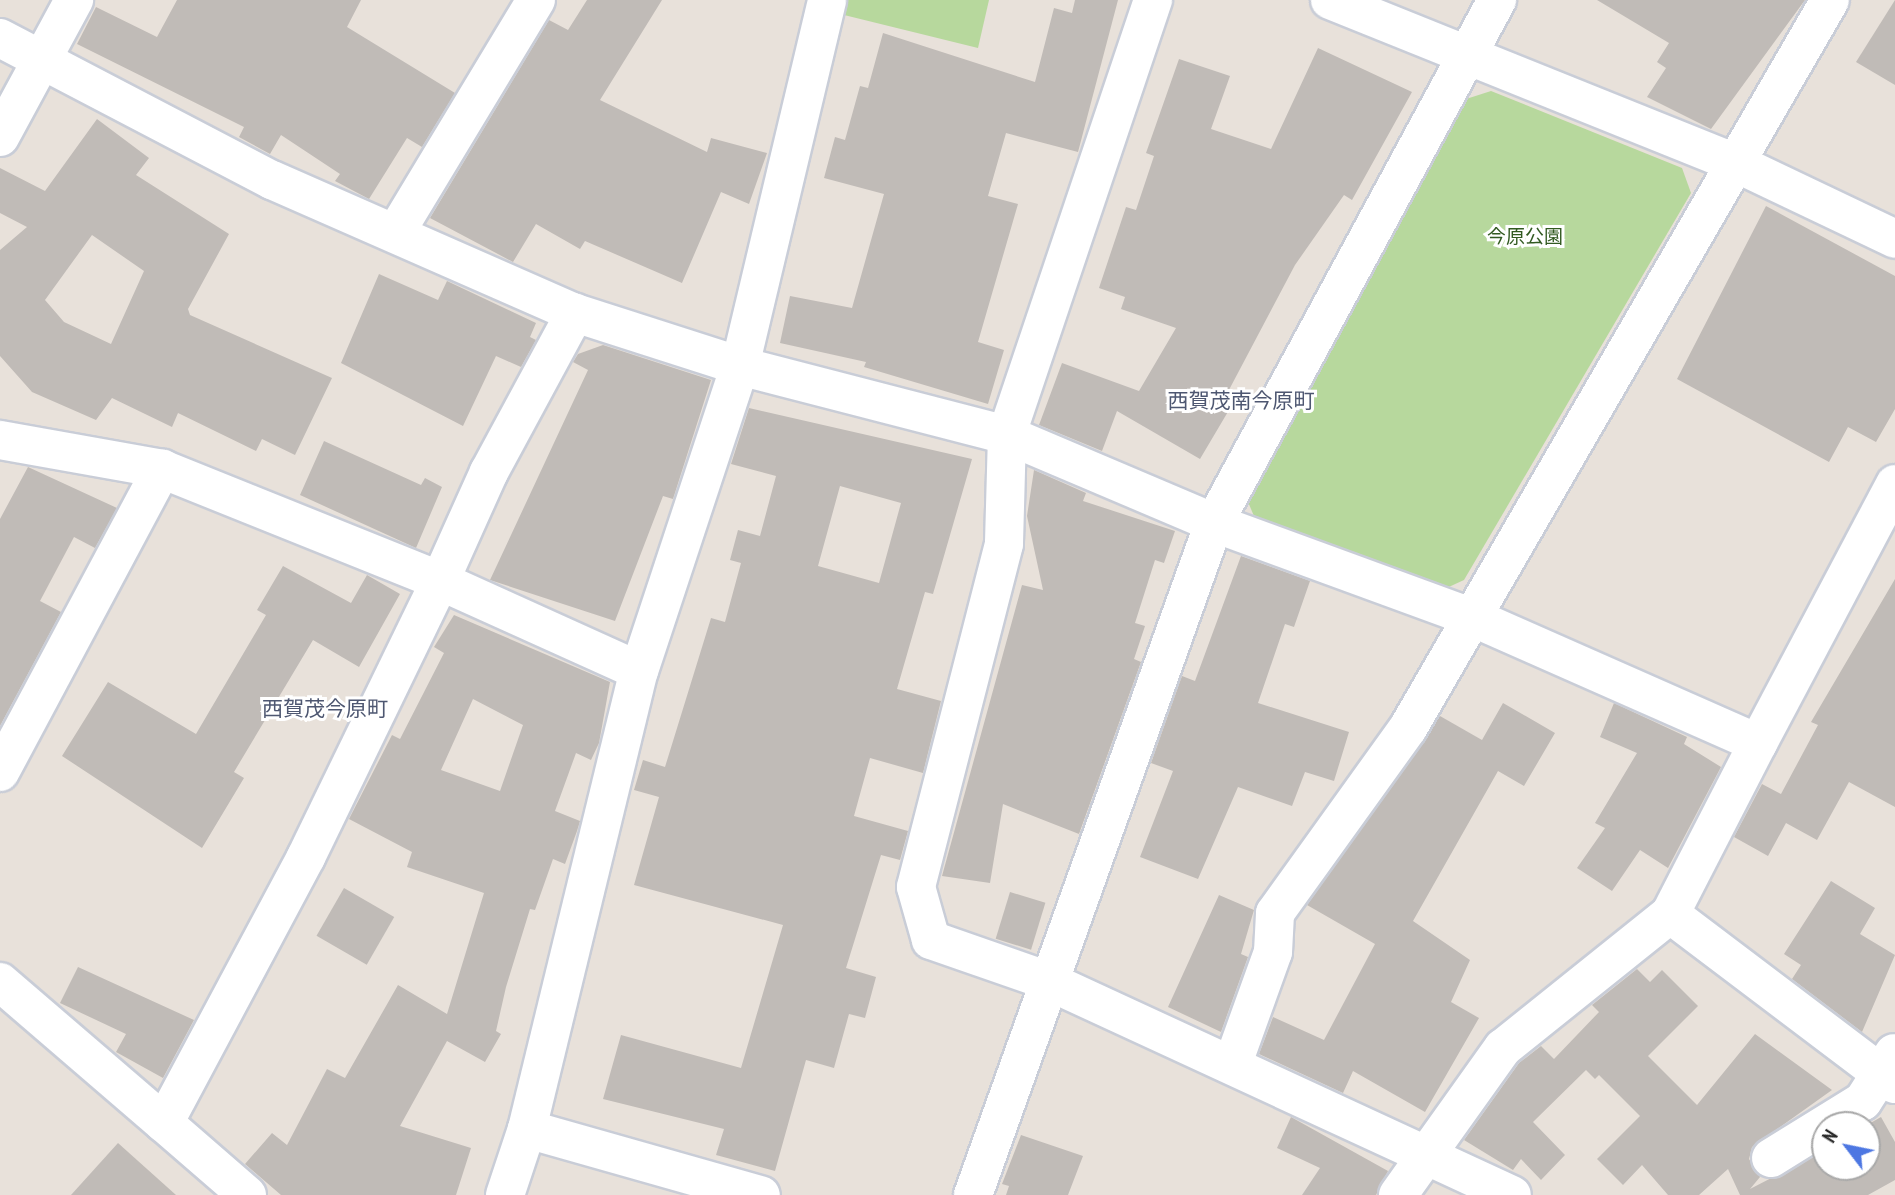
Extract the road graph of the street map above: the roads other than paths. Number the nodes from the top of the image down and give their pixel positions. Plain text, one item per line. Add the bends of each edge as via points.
1 (74, 0) edge
2 (536, 0) edge
3 (827, 0) edge
4 (1153, 0) edge
5 (1330, 0) edge
6 (1497, 0) edge
7 (1830, 0) edge
8 (0, 38) edge
9 (1464, 55) junction
10 (45, 56) junction
11 (0, 137) edge
12 (1736, 163) junction
13 (396, 232) junction
14 (1895, 239) edge
15 (575, 313) junction
16 (740, 366) junction
17 (1007, 435) junction
18 (0, 440) edge
19 (162, 469) junction
20 (1895, 484) edge
21 (1214, 523) junction
22 (440, 581) junction
23 (1474, 618) junction
24 (639, 671) junction
25 (1758, 743) junction
26 (0, 772) edge
27 (1670, 914) junction
28 (1046, 980) junction
29 (0, 982) edge
30 (1233, 1063) junction
31 (1891, 1070) edge
32 (164, 1123) junction
33 (527, 1129) junction
34 (1422, 1155) junction
35 (1770, 1158) dead end
36 (247, 1195) edge
37 (505, 1195) edge
38 (761, 1195) edge
39 (973, 1195) edge
40 (1398, 1195) edge
41 (1512, 1195) edge

1 - 10 street
2 - 13 street
3 - 16 street
4 - 17 street
5 - 9 street
6 - 9 street
7 - 12 street
8 - 10 street
9 - 12 street
9 - 21 street
10 - 11 street
10 - 13 street via 272,180
12 - 14 street
12 - 23 street
13 - 15 street
15 - 16 street
15 - 22 street via 489,472
16 - 17 street
16 - 24 street
17 - 21 street
17 - 28 street via 1004,544 916,887 931,940
18 - 19 street
19 - 22 street
19 - 26 street
20 - 25 street
21 - 23 street
21 - 28 street
22 - 24 street
22 - 32 street via 306,857
23 - 25 street
23 - 30 street via 1408,728 1275,913 1273,952
24 - 33 street
25 - 27 street
27 - 31 street
27 - 34 street via 1503,1048
28 - 30 street
28 - 39 street
29 - 32 street
30 - 34 street
31 - 35 street via 1863,1101
32 - 36 street
33 - 37 street
33 - 38 street
34 - 40 street
34 - 41 street

